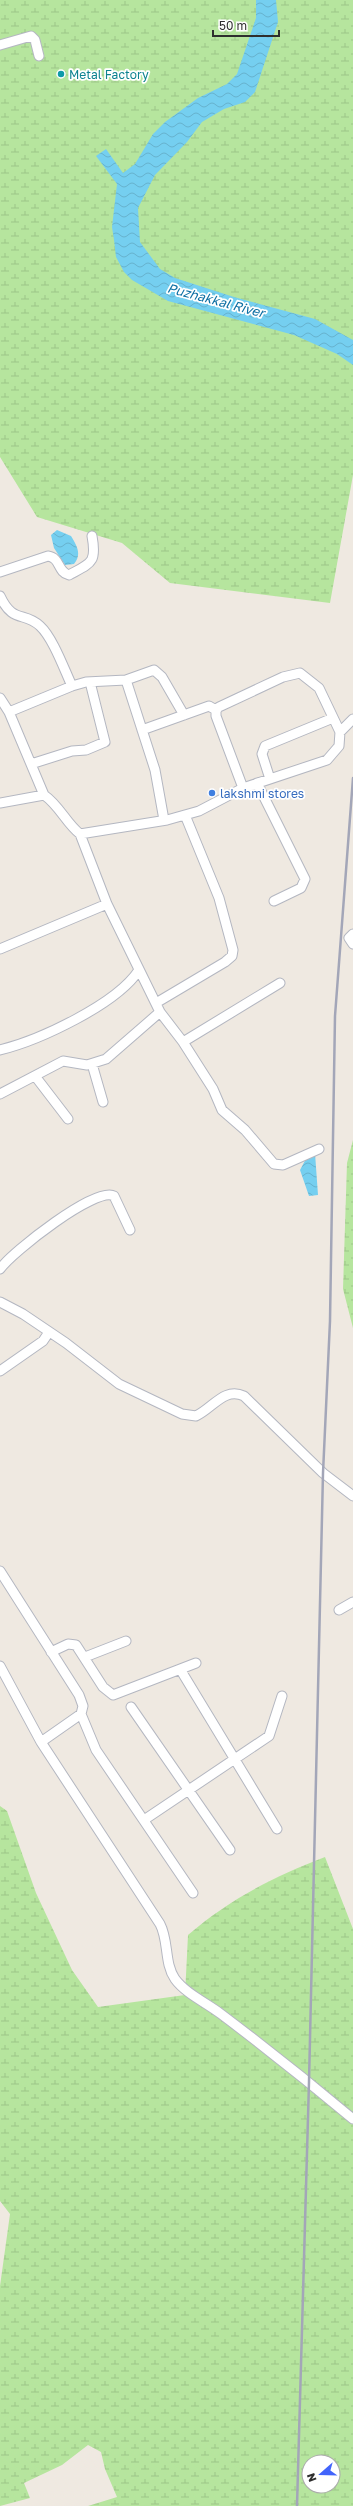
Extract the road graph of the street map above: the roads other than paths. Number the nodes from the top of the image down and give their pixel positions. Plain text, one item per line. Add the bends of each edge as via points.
1 (0, 45) edge
2 (39, 56) dead end
3 (92, 536) dead end
4 (0, 572) edge
5 (0, 596) edge
6 (126, 680) junction
7 (90, 682) junction
8 (72, 686) junction
9 (0, 698) edge
10 (216, 710) junction
11 (9, 712) junction
12 (184, 715) junction
13 (333, 718) junction
14 (353, 719) edge
15 (142, 730) junction
16 (340, 732) junction
17 (31, 764) junction
18 (270, 779) junction
19 (257, 783) junction
20 (244, 788) junction
21 (44, 795) junction
22 (0, 803) edge
23 (185, 815) junction
24 (164, 820) junction
25 (80, 834) junction
26 (274, 901) dead end
27 (107, 904) junction
28 (353, 934) edge
29 (353, 944) edge
30 (0, 949) edge
31 (139, 970) junction
32 (280, 983) dead end
33 (156, 1003) junction
34 (160, 1012) junction
35 (183, 1042) junction
36 (0, 1050) edge
37 (92, 1064) junction
38 (35, 1076) junction
39 (0, 1094) edge
40 (103, 1102) dead end
41 (68, 1119) dead end
42 (319, 1149) dead end
43 (130, 1230) dead end
44 (0, 1269) edge
45 (0, 1302) edge
46 (49, 1332) junction
47 (0, 1371) edge
48 (353, 1496) edge
49 (0, 1571) edge
50 (353, 1602) edge
51 (339, 1610) dead end
52 (126, 1641) dead end
53 (51, 1652) junction
54 (85, 1657) junction
55 (196, 1663) dead end
56 (0, 1666) edge
57 (180, 1670) junction
58 (282, 1696) dead end
59 (132, 1707) dead end
60 (81, 1714) junction
61 (41, 1742) junction
62 (234, 1760) junction
63 (189, 1790) junction
64 (144, 1820) junction
65 (277, 1830) dead end
66 (230, 1850) dead end
67 (193, 1893) dead end
68 (353, 2119) edge

1 - 2 street via 31,36 35,40
3 - 4 street via 95,553 92,561 69,575 62,571 54,557 48,556
5 - 8 street via 14,616 31,621 40,627
6 - 7 street
6 - 12 street via 147,672 158,672
6 - 15 street
7 - 8 street
7 - 17 street via 105,738 104,744
8 - 11 street
9 - 11 street
10 - 12 street via 210,706
10 - 13 street via 276,680 300,673 319,688
10 - 20 street via 216,716
11 - 17 street
12 - 15 street
13 - 16 street
13 - 18 street via 265,746 262,754
14 - 16 street
15 - 24 street via 155,770
16 - 18 street via 339,746 327,760
17 - 21 street
18 - 19 street
19 - 20 street
19 - 26 street via 305,879 301,888
20 - 23 street via 199,811
21 - 22 street
21 - 25 street via 52,800
23 - 24 street
23 - 33 street via 219,898 233,950 232,956 224,962
24 - 25 street
25 - 27 street
27 - 30 street
27 - 31 street
28 - 29 street via 349,938
31 - 33 street
31 - 36 street via 124,990 92,1009 17,1045
32 - 35 street
33 - 34 street
34 - 35 street
34 - 37 street via 106,1059
35 - 42 street via 213,1090 222,1110 245,1130 274,1164 283,1165
37 - 38 street via 62,1061
37 - 40 street
38 - 39 street
38 - 41 street
43 - 44 street via 114,1196 105,1195 68,1214 30,1239
45 - 46 street
46 - 47 street via 43,1341
46 - 48 street via 119,1384 182,1414 196,1416 226,1395 236,1392 244,1396 323,1473
49 - 53 street
50 - 51 street
52 - 54 street
53 - 54 street via 74,1644
53 - 60 street via 79,1695 83,1706
54 - 57 street via 103,1687 113,1695
55 - 57 street
56 - 61 street
57 - 62 street
58 - 62 street via 269,1736
59 - 63 street
60 - 61 street
60 - 64 street via 96,1750
61 - 68 street via 165,1932 168,1961 180,1985 310,2082
62 - 63 street
62 - 65 street
63 - 64 street
63 - 66 street
64 - 67 street

